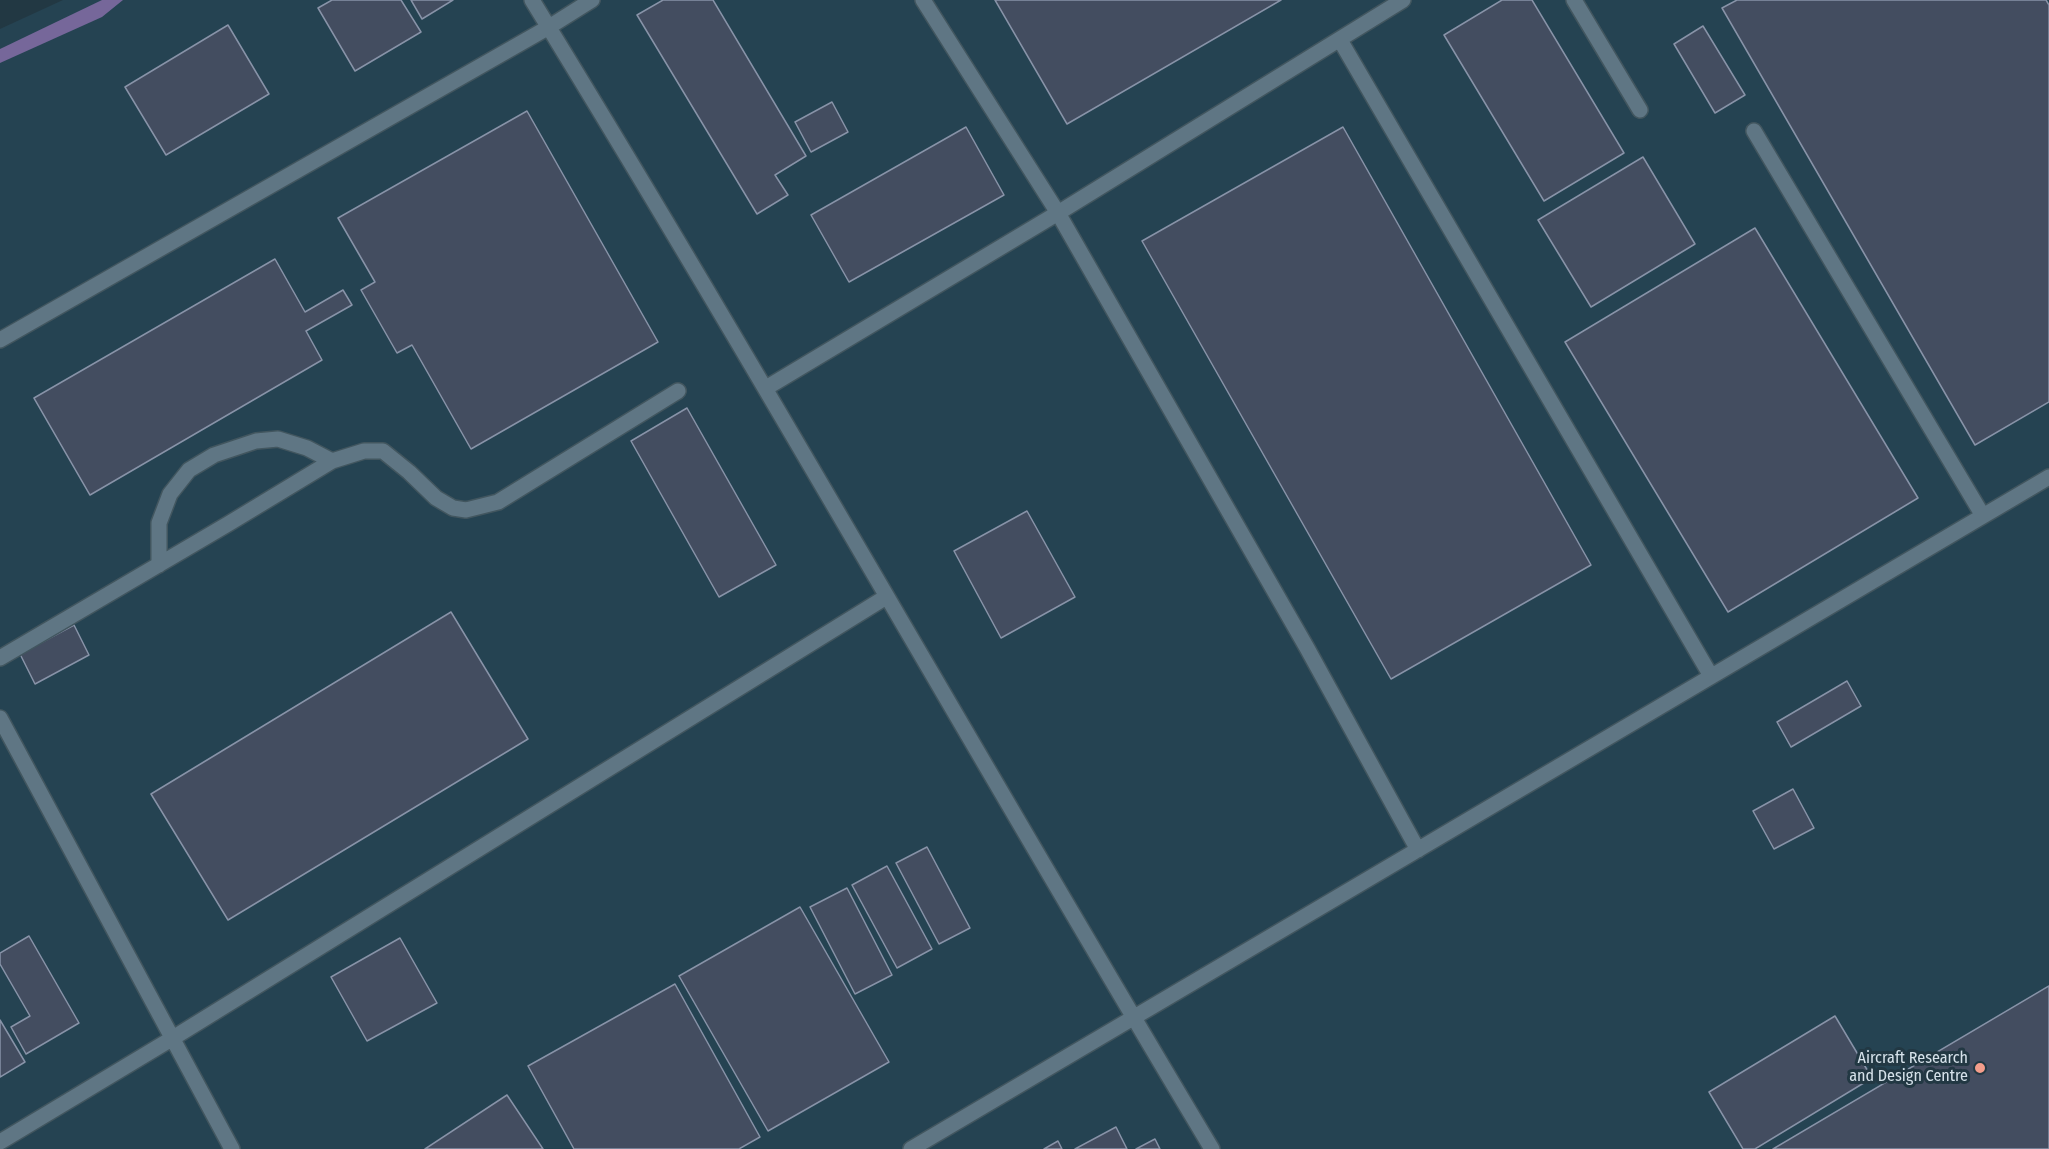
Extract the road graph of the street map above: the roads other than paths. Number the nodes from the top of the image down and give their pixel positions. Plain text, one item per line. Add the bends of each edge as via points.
1 (532, 0) edge
2 (592, 0) edge
3 (923, 0) edge
4 (1402, 0) edge
5 (1574, 0) edge
6 (549, 27) junction
7 (1340, 40) junction
8 (1640, 110) dead end
9 (1754, 131) dead end
10 (1058, 213) junction
11 (0, 340) edge
12 (766, 388) junction
13 (678, 391) dead end
14 (332, 461) junction
15 (2049, 477) edge
16 (1983, 516) junction
17 (159, 565) junction
18 (886, 597) junction
19 (0, 658) edge
20 (1711, 676) junction
21 (0, 717) edge
22 (1418, 850) junction
23 (1133, 1018) junction
24 (172, 1038) junction
25 (0, 1142) edge
26 (232, 1149) edge
27 (911, 1149) edge
28 (1212, 1149) edge

1 - 6 lane
2 - 6 lane
3 - 10 lane
4 - 7 lane
5 - 8 lane
6 - 11 lane
6 - 12 lane
7 - 10 lane
7 - 20 lane
9 - 16 lane
10 - 12 lane
10 - 22 lane
12 - 18 lane
13 - 14 lane via 498,502 466,510 436,498 383,451 364,451
14 - 17 lane
14 - 17 lane via 278,439 225,451 189,470 170,494 159,523
15 - 16 lane
16 - 20 lane
17 - 19 lane
18 - 23 lane
18 - 24 lane
20 - 22 lane
21 - 24 lane
22 - 23 lane
23 - 27 lane
23 - 28 lane
24 - 25 lane
24 - 26 lane

